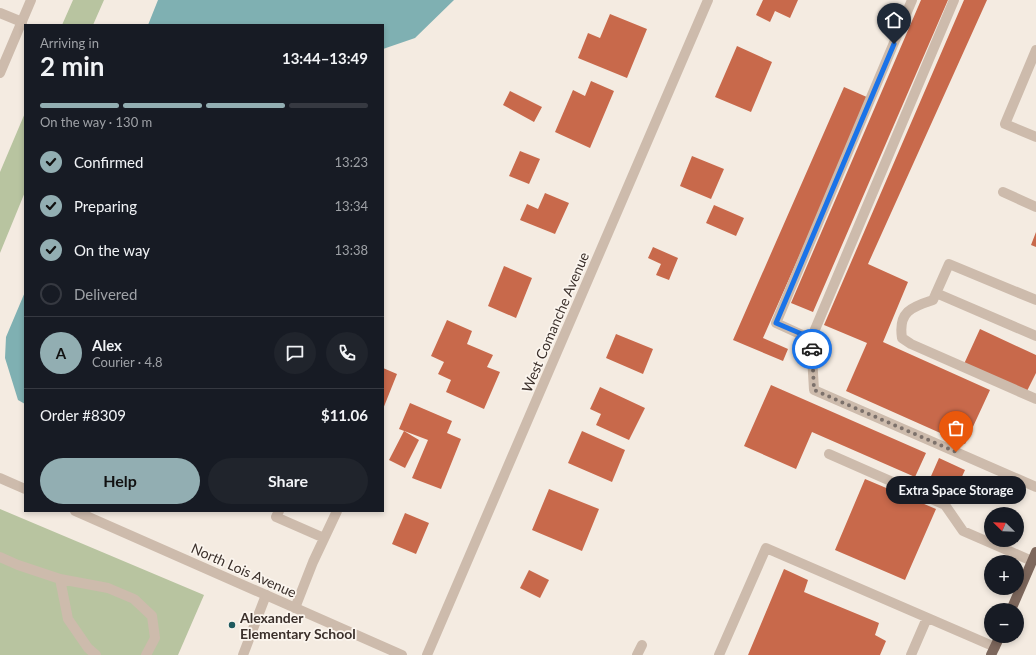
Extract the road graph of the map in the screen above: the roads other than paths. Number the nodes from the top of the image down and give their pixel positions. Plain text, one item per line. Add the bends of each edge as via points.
1 (31, 0) edge
2 (708, 0) edge
3 (912, 0) edge
4 (954, 0) edge
5 (0, 13) edge
6 (22, 22) junction
7 (1036, 50) edge
8 (0, 73) edge
9 (1036, 137) edge
10 (1003, 192) dead end
11 (1036, 207) edge
12 (936, 293) junction
13 (1036, 300) edge
14 (1036, 336) edge
15 (811, 338) junction
16 (1036, 399) edge
17 (828, 454) dead end
18 (0, 479) edge
19 (1036, 487) edge
20 (24, 489) edge
21 (76, 512) edge
22 (278, 512) edge
23 (337, 512) edge
24 (324, 538) junction
25 (0, 557) edge
26 (1034, 557) edge
27 (60, 579) junction
28 (266, 595) junction
29 (1014, 603) edge
30 (295, 608) junction
31 (927, 618) junction
32 (642, 645) dead end
33 (993, 651) edge
34 (96, 655) edge
35 (146, 655) edge
36 (243, 655) edge
37 (402, 655) edge
38 (427, 655) edge
39 (637, 655) edge
40 (719, 655) edge
41 (910, 655) edge

1 - 6 street
2 - 38 street, West Comanche Avenue
3 - 15 street via 776,323
4 - 15 street
5 - 6 street
6 - 8 street
7 - 9 street via 1005,124
10 - 11 street
12 - 13 street via 949,264
12 - 14 street
12 - 16 street via 933,300 913,307 904,315 902,338
15 - 19 street via 814,390
17 - 26 street via 945,505 963,531
18 - 20 street
21 - 28 street, North Lois Avenue
22 - 24 street via 276,517
23 - 24 street
24 - 30 street
25 - 27 street
26 - 29 main road
27 - 34 street via 68,619 88,648
27 - 35 street via 108,588 134,599 152,616 155,638
28 - 30 street, North Lois Avenue
28 - 36 street
30 - 37 street, North Lois Avenue
31 - 33 street
31 - 40 street via 766,548
31 - 41 street
32 - 39 street

